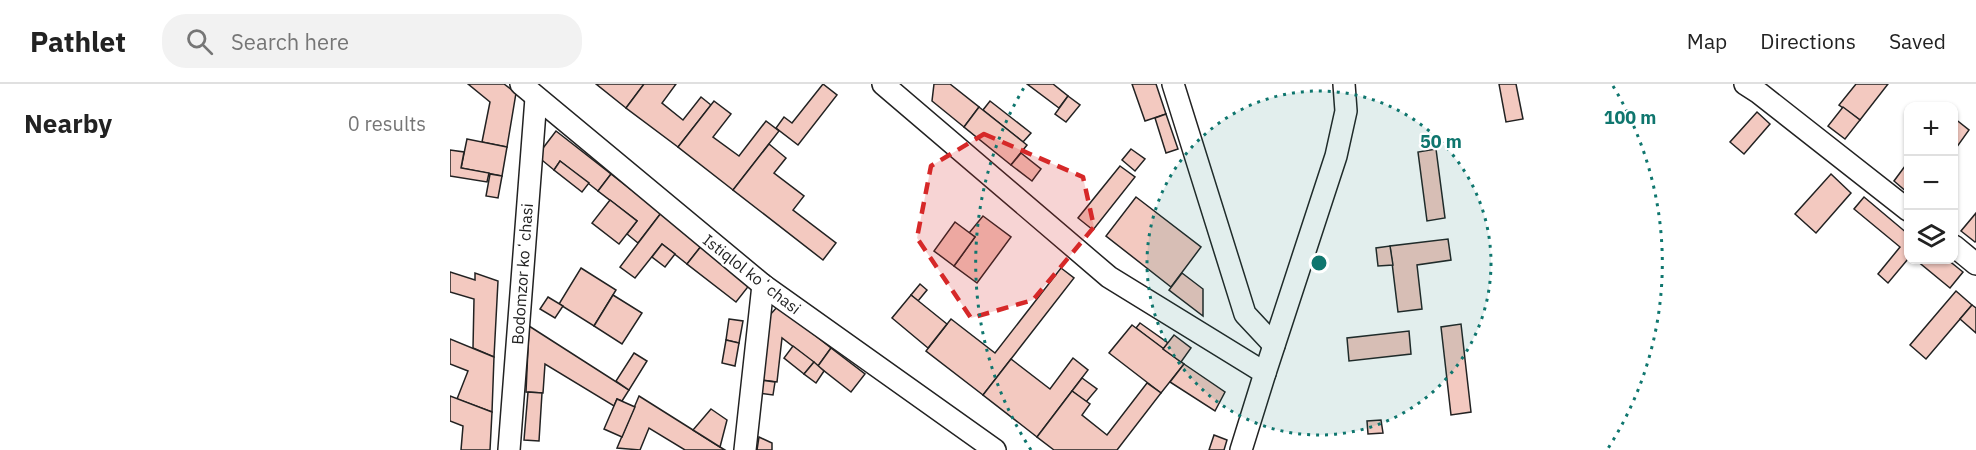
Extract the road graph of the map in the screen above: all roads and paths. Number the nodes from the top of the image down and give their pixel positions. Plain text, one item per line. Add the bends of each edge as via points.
1 (883, 84) edge
2 (1173, 84) edge
3 (1344, 84) edge
4 (1745, 84) edge
5 (528, 91) edge
6 (1904, 207) edge
7 (1958, 250) edge
8 (1976, 264) edge
9 (763, 285) junction
10 (1274, 345) junction
11 (1265, 373) junction
12 (509, 450) edge
13 (745, 450) edge
14 (995, 450) edge
15 (1241, 450) edge

1 - 11 street via 1108,277
2 - 10 street via 1245,314
3 - 10 street via 1346,111 1336,156
4 - 6 street
5 - 9 street, Istiqlol koʻchasi
5 - 12 street, Bodomzor koʻchasi
7 - 8 street
9 - 13 street
9 - 14 street, Istiqlol koʻchasi
10 - 11 street
11 - 15 street

